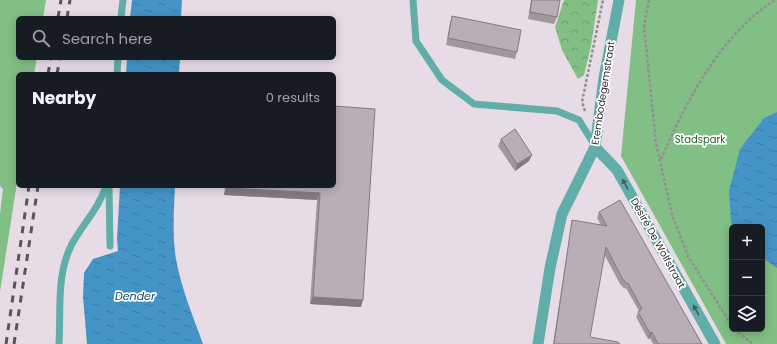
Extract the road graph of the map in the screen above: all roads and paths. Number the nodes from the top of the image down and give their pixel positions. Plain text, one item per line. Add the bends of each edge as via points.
1 (123, 0) edge
2 (413, 0) edge
3 (619, 0) edge
4 (649, 0) edge
5 (775, 0) edge
6 (121, 16) edge
7 (118, 60) edge
8 (117, 72) edge
9 (595, 147) junction
10 (661, 160) junction
11 (105, 188) edge
12 (109, 188) edge
13 (110, 246) dead end
14 (729, 321) edge
15 (738, 332) edge
16 (59, 344) edge
17 (538, 344) edge
18 (715, 344) edge
19 (753, 344) edge

1 - 6 lane
2 - 9 lane via 416,41 442,80 474,104 557,111 579,120
3 - 9 street, Erembodegemstraat via 604,78
4 - 10 path via 644,26 656,143
5 - 10 path via 746,24 712,62 677,123
7 - 8 lane
9 - 17 street, Erembodegemstraat via 562,214
18 -> 9 street, Désiré De Wolfstraat via 617,170
10 - 14 path via 672,215 688,256
11 - 16 lane via 102,198 67,256 61,278
12 - 13 lane
15 - 19 path

